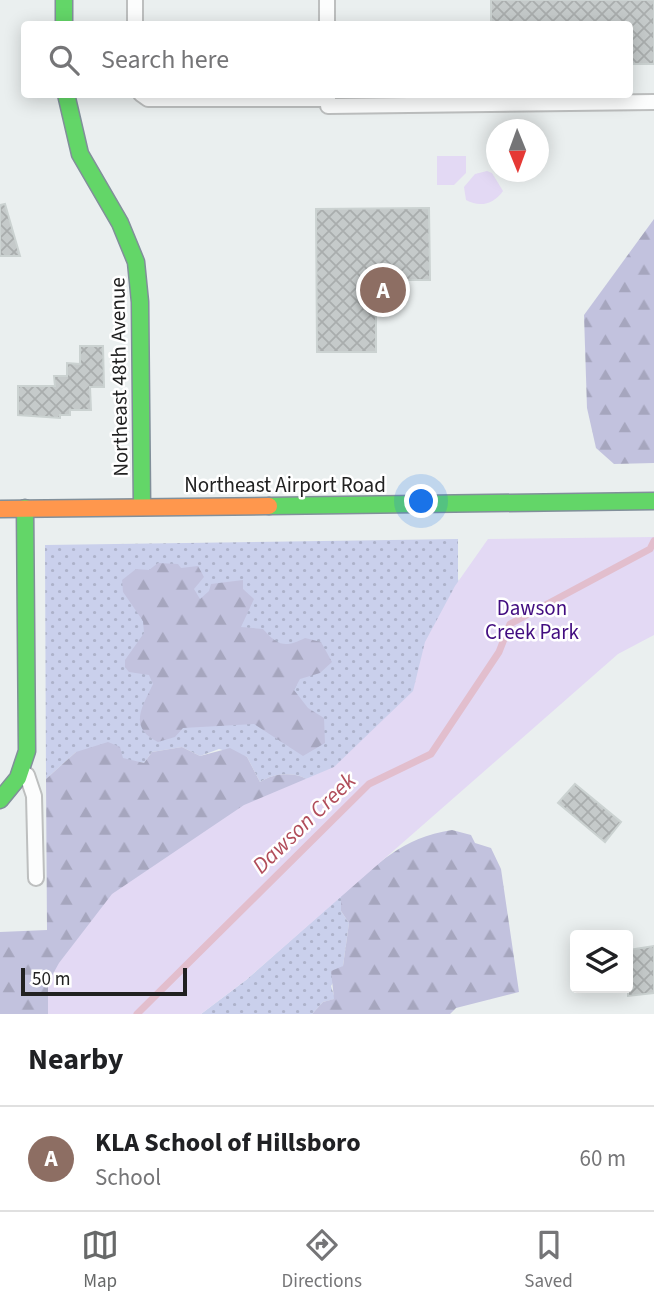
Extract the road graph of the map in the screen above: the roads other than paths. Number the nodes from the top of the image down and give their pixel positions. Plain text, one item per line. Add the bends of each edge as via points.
1 (64, 0) edge
2 (135, 0) edge
3 (327, 0) edge
4 (64, 21) edge
5 (135, 21) edge
6 (327, 21) edge
7 (67, 98) edge
8 (147, 98) edge
9 (238, 98) edge
10 (328, 98) edge
11 (654, 103) edge
12 (654, 501) edge
13 (142, 507) junction
14 (25, 508) junction
15 (0, 509) edge
16 (25, 767) junction
17 (0, 800) edge
18 (36, 878) dead end

1 - 4 street
2 - 5 lane
3 - 6 lane
7 - 13 street, Northeast 48th Avenue via 80,154 120,222 136,262
8 - 9 lane
10 - 11 lane via 328,106
12 - 13 street, Northeast Airport Road
13 - 14 street, Northeast Airport Road
14 - 15 street, Northeast Airport Road
14 - 16 street
16 - 17 street
16 - 18 lane via 34,796

